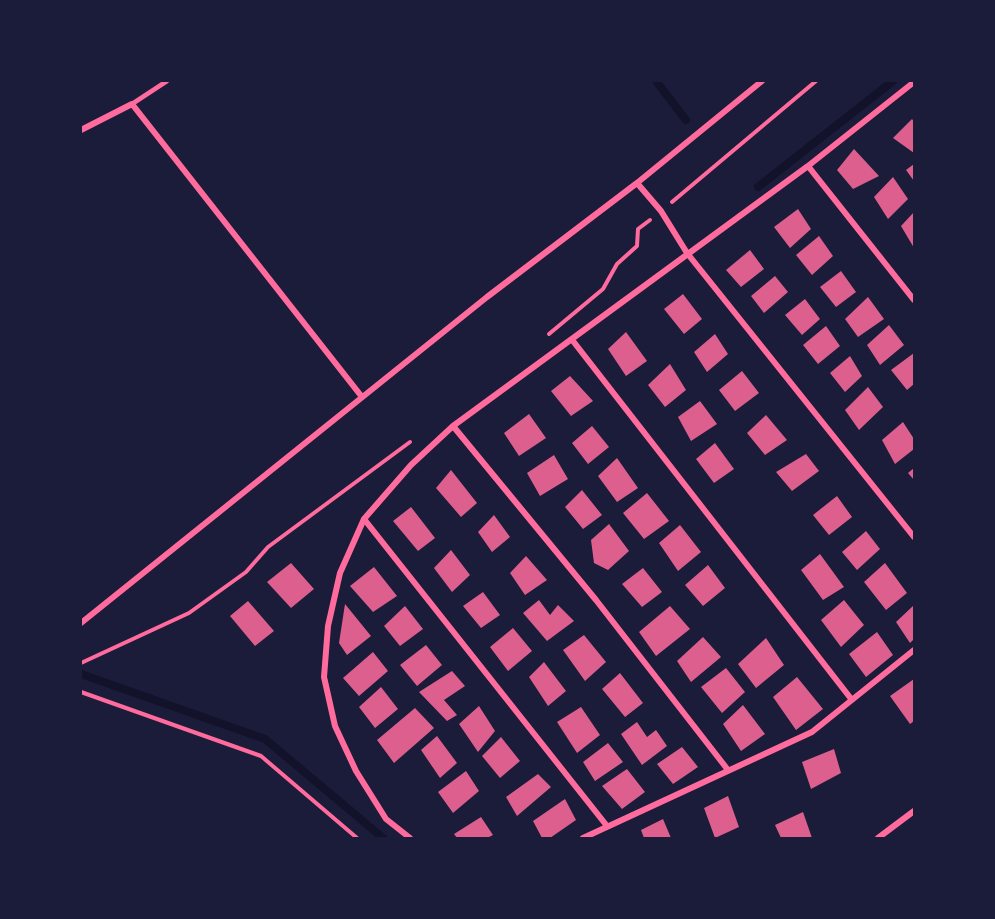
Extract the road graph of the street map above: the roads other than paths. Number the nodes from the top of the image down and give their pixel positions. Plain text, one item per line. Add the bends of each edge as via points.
1 (167, 81) edge
2 (762, 81) edge
3 (914, 82) edge
4 (132, 104) junction
5 (81, 130) edge
6 (808, 166) junction
7 (638, 183) junction
8 (687, 253) junction
9 (914, 300) edge
10 (573, 341) junction
11 (362, 397) junction
12 (453, 426) junction
13 (364, 519) junction
14 (914, 537) edge
15 (81, 623) edge
16 (914, 650) edge
17 (852, 700) junction
18 (728, 770) junction
19 (914, 811) edge
20 (607, 826) junction
21 (410, 838) edge
22 (583, 838) edge
23 (878, 838) edge

1 - 4 lane
2 - 7 street
3 - 6 street
4 - 5 street
4 - 11 street
6 - 8 street
6 - 9 street
7 - 8 street
7 - 11 street
8 - 10 street
8 - 14 street
10 - 12 street
10 - 17 street
11 - 15 street
12 - 13 street via 411,465
12 - 18 street via 596,600
13 - 20 street
13 - 21 street via 340,573 328,626 324,677 335,726 356,771 386,819
16 - 17 street
17 - 18 street via 812,732
18 - 20 street
19 - 23 street
20 - 22 street

